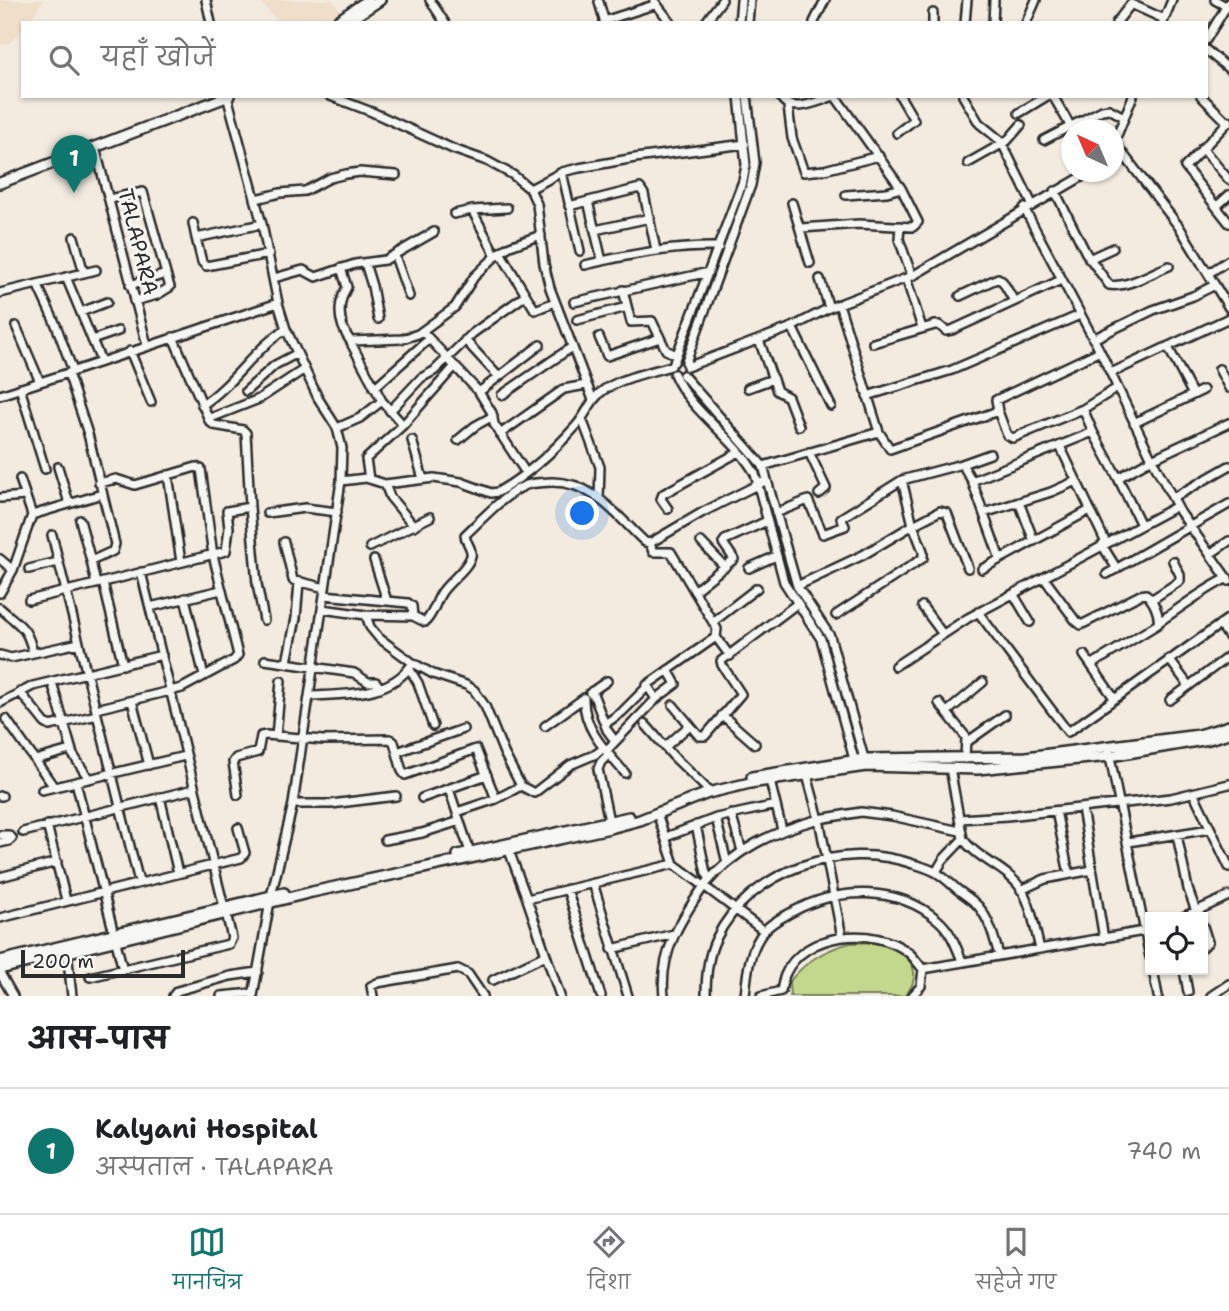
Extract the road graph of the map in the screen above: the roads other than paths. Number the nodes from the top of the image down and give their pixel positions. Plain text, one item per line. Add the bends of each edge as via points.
1 (206, 0) edge
2 (368, 0) edge
3 (380, 0) edge
4 (430, 0) edge
5 (722, 0) edge
6 (740, 0) edge
7 (750, 0) edge
8 (825, 0) edge
9 (967, 0) edge
10 (994, 0) edge
11 (1036, 0) edge
12 (1172, 0) edge
13 (1215, 0) edge
14 (599, 2) dead end
15 (655, 2) edge
16 (1228, 6) edge
17 (933, 13) dead end
18 (211, 21) edge
19 (338, 21) edge
20 (348, 21) edge
21 (444, 21) edge
22 (604, 21) edge
23 (607, 21) edge
24 (669, 21) edge
25 (706, 21) edge
26 (739, 21) edge
27 (748, 21) edge
28 (814, 21) edge
29 (933, 21) edge
30 (965, 21) edge
31 (993, 21) edge
32 (1027, 21) edge
33 (1118, 21) edge
34 (1164, 21) edge
35 (1208, 37) edge
36 (1208, 52) edge
37 (1229, 69) edge
38 (210, 98) edge
39 (223, 98) edge
40 (229, 98) edge
41 (335, 98) edge
42 (740, 98) edge
43 (747, 98) edge
44 (781, 98) edge
45 (827, 98) edge
46 (836, 98) edge
47 (901, 98) edge
48 (965, 98) edge
49 (1028, 98) edge
50 (1044, 98) edge
51 (1054, 98) edge
52 (1132, 98) edge
53 (1204, 98) edge
54 (1033, 105) junction
55 (788, 106) junction
56 (1019, 113) dead end
57 (1124, 117) joint
58 (1066, 119) edge
59 (1086, 119) edge
60 (1228, 122) edge
61 (1021, 125) dead end
62 (1061, 132) edge
63 (897, 133) dead end
64 (1044, 140) dead end
65 (1003, 143) junction
66 (745, 144) junction
67 (95, 147) junction
68 (1202, 148) junction
69 (879, 156) junction
70 (1124, 156) edge
71 (968, 163) dead end
72 (562, 173) junction
73 (396, 176) dead end
74 (0, 180) edge
75 (1229, 180) edge
76 (1072, 182) edge
77 (901, 188) junction
78 (530, 189) junction
79 (1055, 191) junction
80 (846, 195) dead end
81 (1229, 195) edge
82 (109, 199) junction
83 (256, 199) junction
84 (588, 201) junction
85 (792, 202) dead end
86 (569, 206) junction
87 (1028, 206) junction
88 (1217, 206) junction
89 (507, 208) dead end
90 (472, 210) junction
91 (454, 214) dead end
92 (650, 218) junction
93 (192, 223) dead end
94 (1229, 223) edge
95 (262, 224) junction
96 (900, 226) junction
97 (801, 228) junction
98 (595, 230) junction
99 (434, 232) dead end
100 (541, 235) junction
101 (74, 237) dead end
102 (196, 238) junction
103 (719, 247) junction
104 (1113, 248) dead end
105 (656, 250) junction
106 (580, 251) dead end
107 (269, 254) junction
108 (498, 254) junction
109 (395, 256) junction
110 (1089, 259) junction
111 (1229, 260) edge
112 (602, 261) junction
113 (365, 263) junction
114 (810, 263) dead end
115 (585, 265) dead end
116 (1169, 266) dead end
117 (341, 268) junction
118 (96, 270) dead end
119 (709, 272) junction
120 (84, 273) junction
121 (1209, 273) junction
122 (166, 274) junction
123 (66, 277) junction
124 (909, 277) junction
125 (274, 278) junction
126 (820, 279) dead end
127 (1061, 280) junction
128 (37, 284) junction
129 (130, 285) junction
130 (1216, 285) junction
131 (622, 290) junction
132 (0, 293) edge
133 (526, 295) junction
134 (409, 296) dead end
135 (960, 296) dead end
136 (134, 301) junction
137 (1014, 301) junction
138 (107, 302) dead end
139 (555, 302) junction
140 (574, 302) dead end
141 (278, 303) junction
142 (839, 304) junction
143 (627, 307) junction
144 (829, 308) junction
145 (1229, 308) edge
146 (81, 312) junction
147 (1080, 315) junction
148 (1229, 318) edge
149 (378, 319) dead end
150 (577, 320) dead end
151 (16, 326) dead end
152 (792, 327) junction
153 (922, 328) junction
154 (286, 330) junction
155 (118, 331) dead end
156 (422, 331) junction
157 (173, 337) junction
158 (599, 337) dead end
159 (660, 338) junction
160 (1093, 338) junction
161 (429, 339) junction
162 (92, 340) junction
163 (465, 340) junction
164 (759, 340) junction
165 (351, 342) junction
166 (873, 343) dead end
167 (147, 345) junction
168 (540, 345) dead end
169 (572, 347) junction
170 (1167, 347) junction
171 (130, 351) junction
172 (1100, 351) junction
173 (296, 354) junction
174 (447, 358) junction
175 (100, 361) junction
176 (674, 364) junction
177 (687, 365) junction
178 (454, 366) junction
179 (1219, 369) dead end
180 (303, 370) junction
181 (71, 372) junction
182 (1111, 373) junction
183 (683, 375) junction
184 (498, 376) junction
185 (773, 379) junction
186 (40, 382) junction
187 (586, 385) junction
188 (20, 388) junction
189 (374, 388) junction
190 (748, 388) dead end
191 (1117, 388) junction
192 (1229, 388) edge
193 (1203, 390) dead end
194 (246, 391) dead end
195 (1, 392) edge
196 (479, 392) junction
197 (502, 395) dead end
198 (1192, 395) junction
199 (867, 396) junction
200 (593, 400) junction
201 (382, 401) junction
202 (151, 402) dead end
203 (202, 405) junction
204 (831, 406) dead end
205 (1083, 409) junction
206 (390, 411) junction
207 (998, 411) junction
208 (493, 416) junction
209 (208, 419) junction
210 (582, 419) junction
211 (1134, 423) junction
212 (1229, 423) edge
213 (403, 425) junction
214 (799, 426) dead end
215 (337, 428) junction
216 (879, 432) junction
217 (1093, 432) junction
218 (500, 434) junction
219 (412, 440) dead end
220 (458, 440) dead end
221 (1059, 446) junction
222 (739, 452) junction
223 (809, 452) junction
224 (990, 454) dead end
225 (1152, 459) junction
226 (962, 464) junction
227 (763, 466) junction
228 (1229, 466) edge
229 (58, 467) dead end
230 (45, 469) dead end
231 (526, 473) junction
232 (168, 475) junction
233 (1118, 478) junction
234 (20, 479) dead end
235 (369, 479) junction
236 (423, 479) junction
237 (902, 480) junction
238 (341, 481) junction
239 (972, 481) junction
240 (1076, 481) junction
241 (763, 482) junction
242 (99, 483) junction
243 (384, 484) junction
244 (102, 494) junction
245 (819, 494) dead end
246 (25, 496) junction
247 (0, 498) edge
248 (1173, 498) junction
249 (599, 499) junction
250 (1019, 502) junction
251 (69, 503) junction
252 (1229, 504) edge
253 (1177, 506) junction
254 (250, 507) junction
255 (668, 509) dead end
256 (1090, 510) junction
257 (337, 512) junction
258 (267, 513) dead end
259 (776, 513) junction
260 (984, 513) junction
261 (32, 515) junction
262 (430, 517) dead end
263 (80, 520) dead end
264 (767, 521) junction
265 (913, 525) junction
266 (1140, 525) junction
267 (414, 526) junction
268 (1191, 528) junction
269 (52, 536) dead end
270 (1034, 541) junction
271 (1229, 541) edge
272 (284, 542) dead end
273 (701, 542) dead end
274 (650, 543) junction
275 (1104, 544) junction
276 (370, 547) dead end
277 (1210, 554) junction
278 (213, 555) junction
279 (776, 556) junction
280 (0, 559) edge
281 (1000, 559) junction
282 (374, 560) dead end
283 (90, 561) junction
284 (1173, 561) dead end
285 (58, 562) junction
286 (181, 562) junction
287 (725, 567) junction
288 (749, 568) dead end
289 (968, 568) dead end
290 (29, 569) dead end
291 (982, 569) dead end
292 (1116, 569) junction
293 (13, 570) junction
294 (141, 572) junction
295 (1107, 575) dead end
296 (1044, 578) junction
297 (1228, 579) edge
298 (299, 582) junction
299 (99, 583) junction
300 (797, 586) junction
301 (757, 588) dead end
302 (221, 590) junction
303 (66, 591) junction
304 (694, 591) junction
305 (324, 592) junction
306 (0, 593) edge
307 (1014, 595) junction
308 (185, 598) junction
309 (29, 600) dead end
310 (1151, 600) junction
311 (387, 601) junction
312 (798, 603) junction
313 (922, 606) dead end
314 (150, 607) junction
315 (0, 608) edge
316 (322, 609) junction
317 (978, 612) junction
318 (366, 615) junction
319 (836, 615) dead end
320 (412, 616) junction
321 (1229, 618) edge
322 (264, 620) dead end
323 (713, 622) junction
324 (1030, 622) dead end
325 (1159, 622) junction
326 (1220, 624) junction
327 (942, 633) junction
328 (716, 637) junction
329 (1229, 637) edge
330 (79, 643) junction
331 (33, 653) junction
332 (0, 655) edge
333 (162, 655) junction
334 (1084, 655) dead end
335 (730, 656) junction
336 (1229, 656) edge
337 (1169, 659) junction
338 (265, 660) dead end
339 (287, 662) junction
340 (122, 665) junction
341 (1091, 665) junction
342 (411, 666) junction
343 (895, 666) dead end
344 (312, 667) junction
345 (667, 670) junction
346 (88, 673) junction
347 (204, 676) junction
348 (281, 681) dead end
349 (607, 681) dead end
350 (52, 682) junction
351 (983, 682) dead end
352 (1189, 686) junction
353 (647, 687) junction
354 (380, 688) junction
355 (170, 691) junction
356 (592, 691) junction
357 (20, 692) junction
358 (309, 696) junction
359 (584, 698) junction
360 (1114, 698) junction
361 (656, 699) junction
362 (1170, 700) dead end
363 (132, 701) junction
364 (0, 703) edge
365 (939, 703) dead end
366 (673, 705) dead end
367 (97, 712) junction
368 (947, 712) junction
369 (722, 715) junction
370 (1005, 715) dead end
371 (6, 719) dead end
372 (63, 724) junction
373 (605, 724) junction
374 (645, 724) dead end
375 (690, 725) junction
376 (432, 726) dead end
377 (545, 726) dead end
378 (1229, 726) edge
379 (463, 729) dead end
380 (1229, 733) edge
381 (276, 736) junction
382 (303, 739) junction
383 (615, 741) junction
384 (967, 742) junction
385 (755, 744) dead end
386 (665, 747) junction
387 (72, 751) junction
388 (606, 751) junction
389 (397, 752) junction
390 (1109, 752) junction
391 (185, 756) junction
392 (965, 759) junction
393 (35, 760) junction
394 (860, 763) junction
395 (149, 765) junction
396 (950, 768) junction
397 (625, 773) dead end
398 (113, 774) junction
399 (487, 775) junction
400 (807, 775) junction
401 (89, 779) junction
402 (770, 781) junction
403 (76, 782) junction
404 (1229, 784) edge
405 (521, 786) junction
406 (54, 787) junction
407 (706, 788) junction
408 (194, 789) junction
409 (449, 789) junction
410 (42, 790) dead end
411 (1194, 794) junction
412 (238, 795) dead end
413 (396, 796) dead end
414 (160, 797) junction
415 (422, 798) dead end
416 (496, 799) junction
417 (1120, 803) junction
418 (293, 804) junction
419 (776, 806) junction
420 (121, 807) junction
421 (1082, 808) junction
422 (1056, 811) junction
423 (457, 812) junction
424 (657, 813) junction
425 (731, 814) junction
426 (84, 816) junction
427 (716, 818) junction
428 (818, 818) junction
429 (959, 819) junction
430 (460, 821) junction
431 (609, 821) junction
432 (47, 825) junction
433 (696, 825) junction
434 (238, 828) dead end
435 (1210, 829) junction
436 (782, 830) junction
437 (23, 832) dead end
438 (0, 835) edge
439 (962, 835) junction
440 (1177, 835) junction
441 (666, 837) junction
442 (385, 840) dead end
443 (1128, 842) junction
444 (0, 843) edge
445 (508, 848) junction
446 (742, 851) junction
447 (470, 852) junction
448 (827, 859) junction
449 (57, 862) junction
450 (727, 863) junction
451 (213, 864) junction
452 (674, 864) junction
453 (1229, 867) edge
454 (1092, 870) junction
455 (936, 872) junction
456 (178, 873) junction
457 (1069, 874) junction
458 (0, 877) edge
459 (710, 878) junction
460 (139, 882) junction
461 (593, 883) junction
462 (704, 886) junction
463 (568, 889) junction
464 (1021, 890) junction
465 (103, 891) junction
466 (834, 895) junction
467 (1229, 896) edge
468 (270, 899) junction
469 (527, 899) junction
470 (66, 900) junction
471 (736, 908) junction
472 (225, 910) junction
473 (1196, 912) edge
474 (1202, 912) edge
475 (0, 918) edge
476 (1145, 918) edge
477 (764, 931) junction
478 (1145, 932) edge
479 (674, 934) junction
480 (115, 937) junction
481 (842, 937) junction
482 (1104, 939) junction
483 (612, 949) junction
484 (1040, 949) junction
485 (67, 952) junction
486 (546, 955) junction
487 (999, 955) junction
488 (0, 961) edge
489 (962, 961) junction
490 (123, 970) junction
491 (923, 970) junction
492 (0, 971) edge
493 (258, 972) junction
494 (1156, 975) edge
495 (1185, 975) edge
496 (90, 978) dead end
497 (493, 980) dead end
498 (1229, 984) edge
499 (1188, 992) dead end
500 (253, 994) edge
501 (783, 994) edge
502 (13, 996) edge
503 (72, 996) edge
504 (173, 996) edge
505 (221, 996) edge
506 (373, 996) edge
507 (483, 996) edge
508 (560, 996) edge
509 (601, 996) edge
510 (628, 996) edge
511 (664, 996) edge
512 (706, 996) edge
513 (745, 996) edge
514 (761, 996) edge
515 (912, 996) edge
516 (1158, 996) edge
517 (1211, 996) edge

1 - 18 street
2 - 19 main road
3 - 20 main road
4 - 21 street
5 - 25 street
6 - 26 street
7 - 27 street
8 - 28 street
9 - 30 street
10 - 31 street
11 - 32 street
12 - 34 street
13 - 16 street
14 - 22 street
15 - 23 street
15 - 24 street
16 - 35 street
17 - 29 street
33 - 34 street via 1131,4
36 - 37 street
38 - 74 main road
39 - 67 main road
40 - 83 street
41 - 78 street via 487,160
42 - 66 street
43 - 177 street via 755,163 751,185
44 - 55 street
45 - 55 street
46 - 69 street
47 - 63 street via 914,120
48 - 65 street via 979,123
49 - 54 street
50 - 54 street
51 - 58 street
52 - 57 street
53 - 60 street
54 - 56 street
55 - 69 street via 792,138 804,172
57 - 59 street via 1105,109
60 - 68 street
61 - 65 street
62 - 64 street
65 - 71 street
65 - 87 street
66 - 72 street
66 - 103 street via 743,181
67 - 74 main road
67 - 82 street, TALAPARA
68 - 75 street
68 - 88 street via 1185,167
69 - 77 street
70 - 121 street
72 - 78 street
72 - 86 street
73 - 83 street via 346,174 305,191
76 - 79 street
77 - 80 street
77 - 96 street via 918,222 913,227
78 - 100 street
79 - 87 street
79 - 110 street
81 - 88 street
82 - 122 street via 143,192
82 - 129 street, TALAPARA
83 - 95 street
84 - 86 street
84 - 92 street via 640,188
84 - 98 street
85 - 97 street
86 - 106 street
87 - 124 street
87 - 127 street
88 - 94 street
89 - 90 street
90 - 91 street
90 - 108 street
92 - 98 street
92 - 105 street
93 - 102 street
95 - 102 street
95 - 107 street
96 - 97 street
96 - 124 street
97 - 114 street
98 - 112 street
99 - 109 street
100 - 108 street
100 - 139 street
101 - 120 street
102 - 107 street via 206,266
103 - 105 street
103 - 119 street
104 - 110 street
105 - 112 street
107 - 125 street
108 - 133 street
108 - 156 street via 474,278 455,307
109 - 113 street
109 - 134 street
110 - 116 street via 1111,286
111 - 121 street
112 - 115 street
113 - 117 street
113 - 149 street
117 - 125 street via 316,277 303,270
117 - 165 street via 347,288 341,297 341,323
118 - 120 street
119 - 131 street
119 - 176 street
120 - 123 street
121 - 130 street
122 - 129 street
122 - 136 street via 168,290
123 - 128 street
123 - 146 street
124 - 142 street
124 - 153 street
125 - 141 street
126 - 144 street
127 - 137 street
127 - 147 street
128 - 132 street
128 - 181 street
129 - 136 street, TALAPARA
130 - 145 street
130 - 160 street
131 - 140 street
131 - 143 street
133 - 139 street via 537,311
133 - 163 street
135 - 137 street via 998,278
136 - 167 street, TALAPARA
137 - 153 street via 948,331 937,324
138 - 146 street
139 - 169 street
141 - 154 street
141 - 157 street
142 - 144 street
142 - 199 street
143 - 150 street
143 - 159 street via 631,323 650,320
144 - 152 street
146 - 162 street
147 - 160 street
147 - 199 street via 952,370
148 - 170 street
151 - 186 street
152 - 164 street
152 - 204 street
153 - 166 street
154 - 173 street
154 - 203 street
155 - 162 street
156 - 161 street
156 - 165 street via 402,338
157 - 167 street
157 - 203 street
158 - 159 street via 607,355
159 - 176 street
160 - 172 street
161 - 174 street
161 - 189 street
162 - 175 street
163 - 174 street
163 - 184 street
164 - 177 street
164 - 185 street
165 - 189 street
167 - 171 street
168 - 184 street
169 - 187 street
169 - 197 street
170 - 182 street
170 - 198 street
171 - 175 street
171 - 202 street
172 - 182 street
172 - 207 street via 996,400
173 - 180 street
173 - 194 street via 275,365
174 - 178 street
174 - 206 street
175 - 181 street
176 - 177 street via 678,360
176 - 183 street
176 - 200 street via 616,383
176 - 222 street via 684,392
177 - 183 street
178 - 196 street
178 - 213 street
179 - 192 street
180 - 209 street via 259,399
180 - 215 street
181 - 186 street
181 - 242 street
182 - 191 street
183 - 227 street
184 - 196 street
185 - 190 street
185 - 214 street via 778,391 788,397
186 - 188 street
187 - 200 street
187 - 218 street via 565,389
188 - 195 street
188 - 230 street
189 - 201 street
191 - 205 street
191 - 211 street
193 - 198 street
196 - 208 street
198 - 211 street
199 - 216 street
200 - 210 street
201 - 206 street
201 - 215 street
203 - 209 street
205 - 207 street via 1013,438 1007,435
205 - 217 street
206 - 213 street
207 - 216 street via 890,449
208 - 218 street
208 - 220 street
209 - 254 street via 214,425 246,433
210 - 231 street
210 - 249 street via 600,467
211 - 225 street
212 - 225 street
213 - 235 street via 366,459
215 - 238 street
216 - 223 street
217 - 221 street
217 - 233 street
218 - 231 street
219 - 236 street
221 - 239 street
221 - 240 street
222 - 241 street
222 - 255 street via 663,494
223 - 227 street
223 - 245 street via 826,488
224 - 226 street
225 - 233 street
225 - 248 street
226 - 237 street
226 - 239 street
227 - 241 street
228 - 248 street
229 - 251 street
231 - 236 street via 494,494 447,479
232 - 242 street via 135,485 116,478
232 - 278 street via 201,469
232 - 286 street
233 - 266 street
234 - 246 street
235 - 238 street
235 - 243 street
236 - 243 street
237 - 259 street via 841,518 845,526 823,534 808,500
237 - 265 street
238 - 257 street
239 - 260 street
240 - 250 street
240 - 256 street
241 - 259 street
241 - 264 street
241 - 274 street
242 - 244 street
243 - 267 street
244 - 251 street
244 - 283 street via 115,547
246 - 247 street
246 - 261 street
248 - 253 street
249 - 274 street
249 - 320 street via 572,484 519,488 465,535 470,558 440,595 430,618 425,622
250 - 260 street
250 - 270 street
251 - 261 street
252 - 268 street
253 - 266 street
253 - 268 street
254 - 278 street via 227,511 226,551
254 - 322 street
256 - 270 street
256 - 275 street
257 - 258 street via 305,508
257 - 305 street
259 - 300 street
260 - 281 street
261 - 293 street
262 - 267 street
263 - 283 street
264 - 279 street
264 - 287 street via 724,542 734,559
265 - 289 street via 945,511
265 - 300 street
265 - 319 street via 923,558
266 - 275 street
267 - 276 street
268 - 277 street
268 - 292 street
269 - 285 street
270 - 281 street
271 - 277 street
272 - 298 street via 291,576
273 - 287 street
274 - 304 street via 656,554 671,552
275 - 292 street
275 - 296 street
277 - 297 street
278 - 286 street
278 - 302 street
279 - 288 street
279 - 312 street via 784,582
280 - 293 street
281 - 291 street
282 - 311 street
283 - 299 street
284 - 310 street via 1180,581
285 - 290 street
285 - 303 street
286 - 294 street
287 - 304 street
292 - 295 street
293 - 306 street
294 - 299 street
294 - 314 street
296 - 307 street
296 - 310 street via 1081,625 1140,595
297 - 325 street
298 - 305 street
298 - 339 street
299 - 303 street
299 - 340 street
300 - 394 street via 830,636
301 - 323 street
302 - 308 street
302 - 347 street via 237,655
303 - 309 street
303 - 330 street
304 - 323 street
305 - 311 street
305 - 316 street
307 - 317 street
307 - 324 street
308 - 314 street
308 - 347 street
310 - 325 street
311 - 320 street via 410,604
312 - 335 street
312 - 394 street via 821,639
313 - 327 street
314 - 333 street
315 - 331 street via 24,629
316 - 318 street
316 - 344 street
317 - 327 street
317 - 360 street via 1068,732
318 - 320 street
318 - 342 street via 379,638
321 - 326 street
323 - 328 street
325 - 341 street
326 - 329 street
326 - 337 street
327 - 343 street
328 - 335 street
328 - 345 street
330 - 331 street
330 - 346 street
331 - 332 street via 11,658
333 - 340 street
333 - 355 street
334 - 341 street
335 - 369 street via 721,663 741,694
336 - 352 street
337 - 352 street
337 - 360 street
338 - 339 street
339 - 344 street
340 - 346 street
341 - 360 street
342 - 354 street
342 - 376 street
342 - 405 street via 474,690
344 - 354 street via 356,674
344 - 358 street
345 - 353 street
345 - 361 street via 676,683
346 - 350 street
346 - 367 street
347 - 355 street
348 - 381 street
349 - 356 street
350 - 357 street
350 - 372 street
351 - 368 street
352 - 362 street
353 - 361 street
353 - 373 street
354 - 358 street
355 - 363 street
355 - 391 street
356 - 359 street
356 - 373 street
357 - 364 street
357 - 372 street via 47,726
358 - 382 street
359 - 377 street
359 - 388 street via 583,709 593,736
361 - 383 street
363 - 367 street
363 - 395 street
365 - 368 street
366 - 375 street
367 - 372 street
367 - 398 street
368 - 384 street
369 - 375 street via 703,737
369 - 385 street
370 - 384 street
371 - 393 street
372 - 387 street
373 - 383 street
374 - 386 street
375 - 386 street
378 - 390 main road
379 - 389 street
380 - 390 main road
381 - 382 street
381 - 412 street via 263,735 258,752 234,760
382 - 389 street via 390,739
382 - 418 street
383 - 388 street
384 - 392 street
386 - 407 street
387 - 393 street
387 - 401 street
388 - 397 street
388 - 405 street via 570,765 534,793
388 - 431 street via 597,769
389 - 399 street via 405,775 477,749
390 - 392 main road
390 - 396 main road via 978,769
390 - 417 street
391 - 395 street
391 - 408 street
392 - 394 main road
393 - 406 street
394 - 396 main road
394 - 400 main road
394 - 407 main road via 758,776
395 - 398 street
396 - 429 street
398 - 401 street
398 - 420 street
399 - 409 street
399 - 416 street
400 - 402 main road
400 - 428 street
401 - 403 street
402 - 419 street
402 - 424 main road via 708,793
403 - 406 street
403 - 426 street
404 - 411 street
405 - 416 street
406 - 410 street
407 - 431 main road
408 - 414 street
408 - 451 street
409 - 415 street
409 - 423 street
411 - 417 street
411 - 435 street
413 - 418 street
414 - 420 street
414 - 456 street
416 - 423 street
417 - 421 street
417 - 443 street
418 - 468 street
419 - 425 street
419 - 436 street
420 - 426 street
420 - 460 street
421 - 422 street
421 - 454 street
422 - 429 street
422 - 457 street
423 - 430 street
424 - 441 street
424 - 445 main road via 610,828
425 - 427 street
425 - 446 street
426 - 432 street
426 - 465 street
427 - 433 street
427 - 450 street
428 - 436 street
428 - 439 street via 861,812
428 - 448 street
429 - 439 street
430 - 442 street
430 - 447 street
431 - 447 main road
432 - 437 street
432 - 449 street
433 - 441 street
433 - 459 street
434 - 451 street via 245,855
435 - 440 street
435 - 453 street
436 - 446 street
438 - 444 street via 12,838
439 - 455 street
439 - 464 street via 969,847
440 - 443 street
440 - 473 street
441 - 452 street
443 - 476 street
445 - 468 main road
445 - 469 street
446 - 450 street
447 - 468 main road
448 - 455 street via 856,854 897,858
448 - 466 street
448 - 471 street via 792,868
449 - 458 street
449 - 470 street
450 - 459 street
451 - 456 street
451 - 472 street
452 - 461 street
452 - 462 street
454 - 457 street
454 - 482 street
455 - 487 street via 978,905
456 - 460 street
457 - 464 street
459 - 462 street
460 - 465 street
461 - 463 street
461 - 483 street
462 - 471 street
462 - 479 street
463 - 469 street
463 - 509 street
464 - 484 street
465 - 470 street
465 - 480 street
466 - 477 street via 806,904
466 - 481 street
466 - 489 street via 889,895 912,903 939,920 953,937
467 - 474 street
468 - 472 main road
468 - 493 street
469 - 486 street
470 - 475 street
471 - 477 street
471 - 512 street via 715,940
472 - 480 main road
472 - 490 street via 232,938 229,944
477 - 513 street via 747,971
478 - 482 street
479 - 483 street
479 - 511 street via 663,974
480 - 485 main road
480 - 488 main road
480 - 490 street
481 - 491 street via 869,936 893,943 910,953
481 - 501 street via 811,947 785,974
482 - 484 street
483 - 510 street
484 - 487 street
485 - 492 main road
485 - 503 street
486 - 497 street
486 - 508 street
487 - 489 street
489 - 491 street
490 - 496 street
491 - 515 street via 921,986
492 - 502 street
493 - 500 street
493 - 504 street via 177,991
494 - 516 street
495 - 499 street
498 - 517 street
500 - 505 street
501 - 514 street
506 - 507 street via 373,984 458,969 468,974

